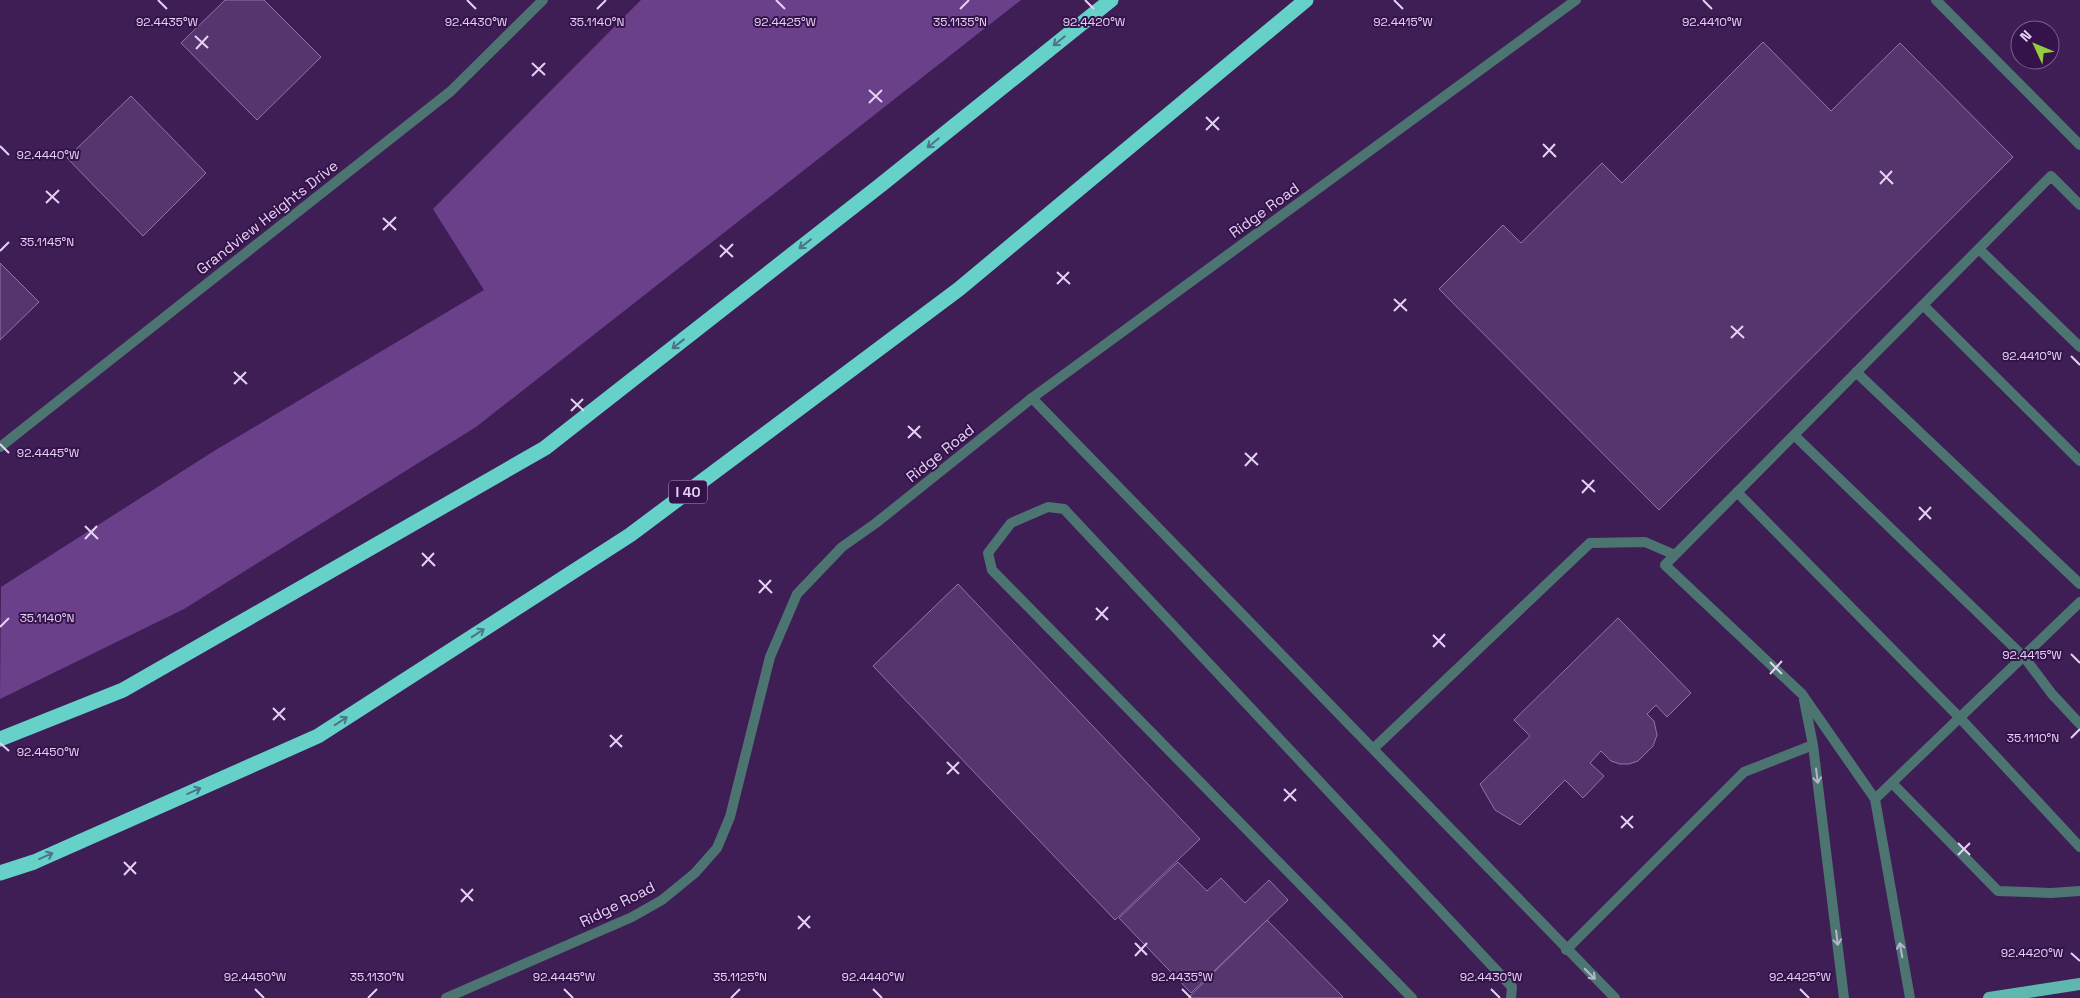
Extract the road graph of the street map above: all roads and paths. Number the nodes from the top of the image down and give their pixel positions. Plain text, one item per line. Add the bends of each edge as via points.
1 (543, 0) edge
2 (1111, 0) edge
3 (1306, 0) edge
4 (1311, 0) edge
5 (1576, 0) edge
6 (1936, 0) edge
7 (1274, 26) junction
8 (2080, 145) edge
9 (2080, 205) edge
10 (1979, 248) junction
11 (1923, 305) junction
12 (2080, 347) edge
13 (1856, 372) junction
14 (1032, 398) junction
15 (1794, 435) junction
16 (0, 447) edge
17 (2080, 461) edge
18 (1737, 492) junction
19 (1675, 555) junction
20 (2080, 584) edge
21 (2080, 602) edge
22 (2024, 657) junction
23 (1802, 694) junction
24 (1960, 718) junction
25 (2080, 724) edge
26 (0, 739) edge
27 (1813, 745) junction
28 (1372, 749) junction
29 (1892, 784) junction
30 (1875, 799) junction
31 (2080, 847) edge
32 (0, 873) edge
33 (2080, 891) edge
34 (1566, 950) junction
35 (2080, 984) edge
36 (446, 998) edge
37 (1412, 998) edge
38 (1511, 998) edge
39 (1614, 998) edge
40 (1844, 998) edge
41 (1910, 998) edge
42 (1989, 998) edge

1 - 16 street, Grandview Heights Drive via 451,91
2 -> 26 highway via 545,448 123,690
3 - 7 highway, I 40
4 - 7 highway
5 - 14 street, Ridge Road
6 - 8 street
32 -> 7 highway, I 40 via 34,862 318,736 630,535 959,289
9 - 10 street via 2051,176
10 - 11 street
10 - 12 street
11 - 13 street
11 - 17 street
13 - 15 street
13 - 20 street
14 - 28 street
14 - 36 street, Ridge Road via 842,547 798,594 770,657 730,817 717,848 695,873 662,900 632,917
15 - 18 street
15 - 22 street
18 - 19 street
18 - 24 street
19 - 23 street via 1665,565
19 - 28 street via 1645,542 1590,543
21 - 22 street
22 - 24 street
22 - 25 street
23 - 27 street
23 - 30 street
24 - 29 street
24 - 31 street
27 - 34 street via 1744,772
27 -> 40 street
28 - 34 street
29 - 30 street
29 - 33 street via 1998,891
41 -> 30 street
34 -> 39 street
35 - 42 main road
37 - 38 street via 992,570 988,553 1011,524 1048,508 1064,509 1512,987

